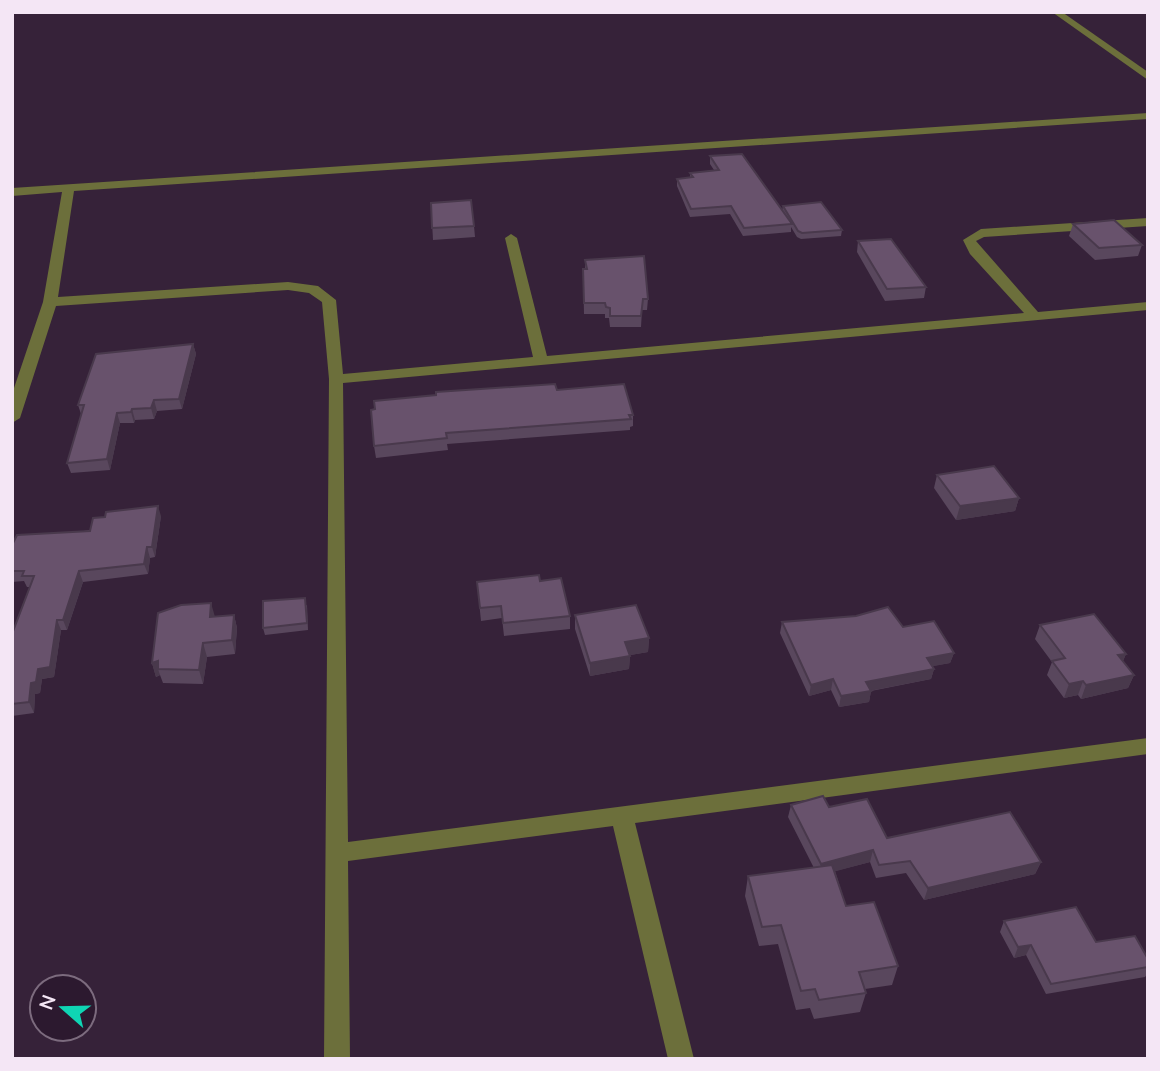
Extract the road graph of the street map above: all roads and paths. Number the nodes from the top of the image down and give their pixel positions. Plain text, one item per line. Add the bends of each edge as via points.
1 (1056, 12) edge
2 (1148, 77) edge
3 (1148, 116) edge
4 (69, 188) junction
5 (12, 192) edge
6 (1148, 222) edge
7 (511, 237) dead end
8 (50, 302) junction
9 (1148, 306) edge
10 (1034, 316) junction
11 (541, 361) junction
12 (335, 379) junction
13 (15, 400) edge
14 (12, 418) edge
15 (1148, 746) edge
16 (622, 816) junction
17 (336, 853) junction
18 (337, 1059) edge
19 (681, 1059) edge

1 - 2 street
3 - 4 street
4 - 5 street
4 - 8 street
6 - 10 street via 981,233 969,240
7 - 11 street
8 - 12 street via 288,286 313,289 329,300
8 - 13 street
9 - 10 street
10 - 11 street
11 - 12 street
12 - 17 street
13 - 14 street
15 - 16 street
16 - 17 street
16 - 19 street
17 - 18 street

